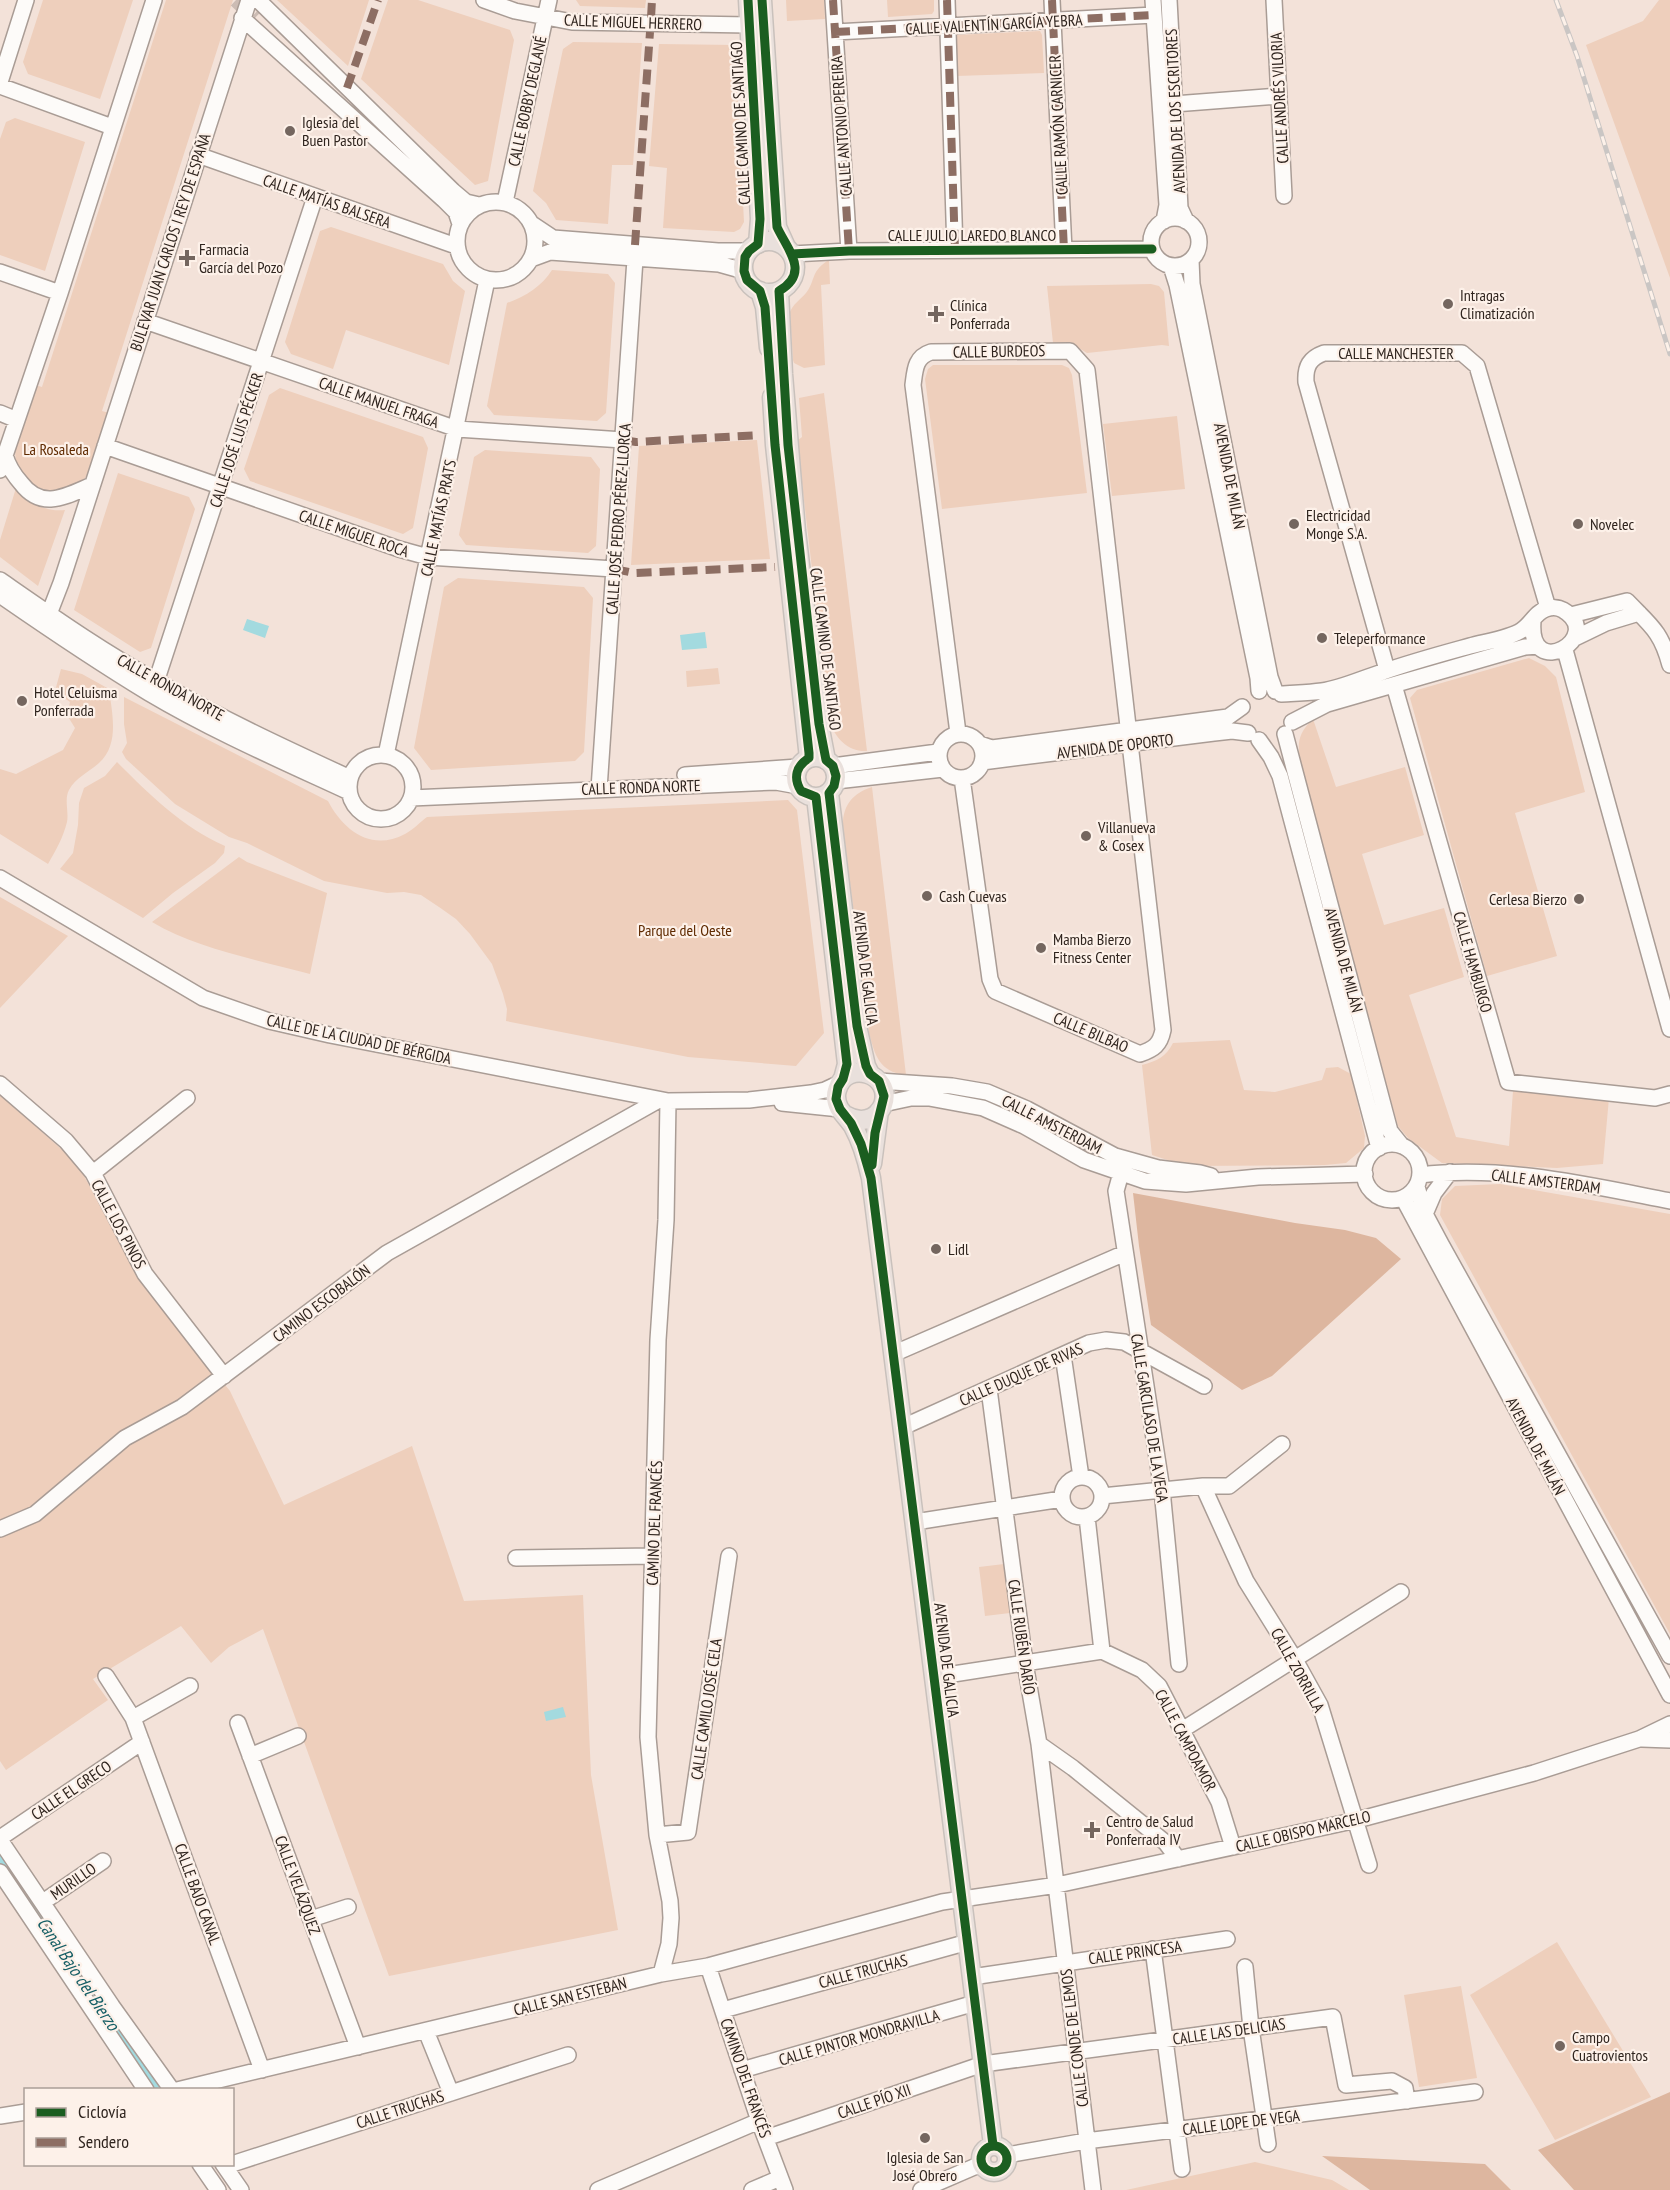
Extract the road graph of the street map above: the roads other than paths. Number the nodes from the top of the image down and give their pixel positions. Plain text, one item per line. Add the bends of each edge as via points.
1 (26, 0) edge
2 (154, 0) edge
3 (484, 0) edge
4 (549, 0) edge
5 (748, 0) edge
6 (762, 0) edge
7 (833, 0) edge
8 (947, 0) edge
9 (1052, 0) edge
10 (1169, 0) edge
11 (1274, 0) edge
12 (1154, 8) edge
13 (252, 9) edge
14 (545, 17) junction
15 (1053, 20) junction
16 (749, 26) junction
17 (948, 27) junction
18 (835, 32) junction
19 (0, 84) edge
20 (1279, 96) junction
21 (1174, 105) junction
22 (112, 127) junction
23 (400, 150) junction
24 (198, 155) junction
25 (1284, 196) dead end
26 (315, 197) junction
27 (505, 202) junction
28 (479, 205) junction
29 (1164, 221) junction
30 (1186, 221) junction
31 (460, 224) junction
32 (532, 224) junction
33 (456, 246) junction
34 (754, 247) junction
35 (1152, 249) junction
36 (955, 250) junction
37 (1064, 250) junction
38 (789, 251) junction
39 (849, 251) junction
40 (531, 259) junction
41 (635, 259) junction
42 (1191, 260) junction
43 (1171, 266) junction
44 (744, 271) junction
45 (0, 272) edge
46 (487, 280) junction
47 (760, 291) junction
48 (779, 291) junction
49 (60, 293) junction
50 (145, 321) junction
51 (261, 361) junction
52 (0, 413) edge
53 (16, 420) junction
54 (457, 429) junction
55 (623, 440) junction
56 (105, 446) junction
57 (5, 455) junction
58 (0, 470) edge
59 (92, 485) junction
60 (221, 487) junction
61 (428, 557) junction
62 (614, 569) junction
63 (0, 580) edge
64 (0, 596) edge
65 (1548, 608) junction
66 (1639, 613) junction
67 (49, 614) junction
68 (1571, 615) junction
69 (1533, 621) junction
70 (1570, 644) junction
71 (1538, 646) junction
72 (1670, 665) edge
73 (1387, 670) junction
74 (156, 682) junction
75 (1394, 685) junction
76 (1259, 691) junction
77 (1278, 692) junction
78 (1242, 707) junction
79 (1288, 728) junction
80 (958, 733) junction
81 (1131, 737) junction
82 (1254, 737) junction
83 (980, 744) junction
84 (938, 752) junction
85 (386, 755) junction
86 (982, 762) junction
87 (943, 769) junction
88 (821, 775) junction
89 (962, 778) junction
90 (600, 783) junction
91 (350, 785) junction
92 (798, 786) joint
93 (412, 793) junction
94 (0, 878) edge
95 (1670, 1029) edge
96 (875, 1078) junction
97 (842, 1081) junction
98 (0, 1084) edge
99 (1670, 1094) edge
100 (187, 1098) dead end
101 (749, 1100) junction
102 (664, 1101) junction
103 (881, 1108) junction
104 (842, 1112) junction
105 (1402, 1146) junction
106 (1379, 1148) junction
107 (1450, 1172) junction
108 (93, 1173) junction
109 (1121, 1173) junction
110 (1365, 1174) junction
111 (871, 1178) junction
112 (1222, 1180) junction
113 (1418, 1180) junction
114 (1403, 1198) junction
115 (1670, 1201) edge
116 (1425, 1214) junction
117 (1125, 1253) junction
118 (1139, 1350) junction
119 (893, 1354) junction
120 (1063, 1355) junction
121 (224, 1376) junction
122 (1204, 1386) dead end
123 (988, 1389) junction
124 (903, 1427) junction
125 (1282, 1444) dead end
126 (1081, 1477) junction
127 (1203, 1485) junction
128 (1162, 1490) junction
129 (1102, 1496) junction
130 (1062, 1499) junction
131 (1004, 1508) junction
132 (1087, 1517) junction
133 (915, 1522) junction
134 (0, 1529) edge
135 (653, 1556) junction
136 (729, 1556) dead end
137 (516, 1558) dead end
138 (1401, 1592) dead end
139 (1102, 1651) junction
140 (1670, 1656) edge
141 (1294, 1658) junction
142 (1025, 1663) junction
143 (1179, 1664) dead end
144 (106, 1676) dead end
145 (934, 1677) junction
146 (190, 1686) dead end
147 (1670, 1695) edge
148 (133, 1718) junction
149 (238, 1723) dead end
150 (1670, 1725) edge
151 (1182, 1730) junction
152 (298, 1736) dead end
153 (1638, 1739) junction
154 (1670, 1740) edge
155 (142, 1742) junction
156 (1040, 1744) junction
157 (250, 1756) junction
158 (1357, 1820) junction
159 (657, 1835) junction
160 (0, 1839) edge
161 (1233, 1847) junction
162 (1178, 1859) junction
163 (103, 1860) dead end
164 (1369, 1865) dead end
165 (0, 1872) edge
166 (1057, 1885) junction
167 (962, 1900) junction
168 (43, 1902) junction
169 (348, 1907) dead end
170 (311, 1919) junction
171 (1227, 1939) dead end
172 (968, 1942) junction
173 (669, 1944) junction
174 (1153, 1948) junction
175 (1065, 1961) junction
176 (708, 1966) junction
177 (1245, 1968) dead end
178 (687, 1970) junction
179 (661, 1974) junction
180 (972, 1977) junction
181 (975, 2003) junction
182 (723, 2010) junction
183 (1251, 2028) junction
184 (426, 2031) junction
185 (1165, 2040) junction
186 (358, 2047) junction
187 (1077, 2051) junction
188 (568, 2055) dead end
189 (983, 2064) junction
190 (262, 2070) junction
191 (742, 2070) junction
192 (145, 2088) edge
193 (174, 2088) edge
194 (184, 2088) edge
195 (1475, 2092) dead end
196 (451, 2093) junction
197 (1407, 2101) junction
198 (24, 2112) edge
199 (0, 2116) edge
200 (1264, 2119) junction
201 (759, 2121) junction
202 (1177, 2130) junction
203 (766, 2138) junction
204 (1086, 2141) junction
205 (1268, 2144) dead end
206 (1000, 2150) junction
207 (234, 2163) edge
208 (201, 2166) edge
209 (229, 2166) edge
210 (1182, 2169) dead end
211 (992, 2175) edge
212 (783, 2184) edge
213 (218, 2190) edge
214 (241, 2190) edge
215 (598, 2190) edge
216 (752, 2190) edge
217 (921, 2190) edge
218 (1093, 2190) edge

1 - 19 street
2 - 22 street
3 - 14 street, CALLE MIGUEL HERRERO
4 - 14 street, CALLE BOBBY DEGLANÉ
5 - 16 main road, CALLE CAMINO DE SANTIAGO
6 - 38 main road, CALLE CAMINO DE SANTIAGO via 777,227
7 - 18 street, CALLE ANTONIO PEREIRA
8 - 17 street
9 - 15 street, CALLE RAMÓN CARNICER
10 - 21 street, AVENIDA DE LOS ESCRITORES
11 - 20 street, CALLE ANDRÉS VILORIA
12 - 15 street, CALLE VALENTÍN GARCÍA YEBRA
12 - 29 street, AVENIDA DE LOS ESCRITORES via 1167,205
13 - 23 street via 316,75
13 - 24 street, BULEVAR JUAN CARLOS I REY DE ESPAÑA
14 - 16 street, CALLE MIGUEL HERRERO via 572,22
14 - 27 street, CALLE BOBBY DEGLANÉ
15 - 17 street, CALLE VALENTÍN GARCÍA YEBRA
15 - 37 street, CALLE RAMÓN CARNICER
16 - 34 main road, CALLE CAMINO DE SANTIAGO via 760,219
17 - 18 street, CALLE VALENTÍN GARCÍA YEBRA
17 - 36 street
18 - 39 street, CALLE ANTONIO PEREIRA
19 - 22 street
20 - 21 street
20 - 25 street, CALLE ANDRÉS VILORIA
21 - 30 street, AVENIDA DE LOS ESCRITORES via 1180,208
22 - 49 street
23 - 28 street via 466,202
23 - 31 street via 456,212
24 - 26 street, CALLE MATÍAS BALSERA
24 - 50 street, BULEVAR JUAN CARLOS I REY DE ESPAÑA
26 - 33 street, CALLE MATÍAS BALSERA
26 - 51 street, CALLE JOSÉ LUIS PÉCKER
27 - 28 street
27 - 32 street via 522,211
28 - 31 street
29 - 30 street
29 - 35 street via 1154,231
30 - 42 street via 1199,238
31 - 33 street
32 - 34 street via 553,238 718,251
32 - 40 street via 536,239
33 - 46 street via 463,264
34 - 38 main road via 777,242
34 - 44 main road via 745,257
35 - 37 street, CALLE JULIO LAREDO BLANCO
35 - 43 street via 1161,262
36 - 37 street, CALLE JULIO LAREDO BLANCO
36 - 39 street, CALLE JULIO LAREDO BLANCO
38 - 39 street, CALLE JULIO LAREDO BLANCO
38 - 48 main road via 795,266 793,279
40 - 41 street via 550,252
40 - 46 street via 514,277
41 - 44 street via 718,264
41 - 55 street, CALLE JOSÉ PEDRO PÉREZ-LLORCA
42 - 43 street
42 - 77 street, AVENIDA DE MILÁN via 1192,284 1270,677
43 - 76 street, AVENIDA DE MILÁN
44 - 47 main road via 747,280
45 - 49 street
46 - 54 street, CALLE MATÍAS PRATS
47 - 48 main road
47 - 88 main road, CALLE CAMINO DE SANTIAGO via 767,322 775,445
48 - 88 main road, CALLE CAMINO DE SANTIAGO via 784,398
49 - 53 street
50 - 51 street, CALLE MANUEL FRAGA
50 - 56 street, BULEVAR JUAN CARLOS I REY DE ESPAÑA
51 - 54 street, CALLE MANUEL FRAGA
51 - 60 street, CALLE JOSÉ LUIS PÉCKER
52 - 53 street
53 - 57 street
54 - 55 street, CALLE MANUEL FRAGA
54 - 61 street, CALLE MATÍAS PRATS
55 - 62 street, CALLE JOSÉ PEDRO PÉREZ-LLORCA
56 - 59 street, BULEVAR JUAN CARLOS I REY DE ESPAÑA
56 - 60 street, CALLE MIGUEL ROCA
57 - 58 street
57 - 59 street via 26,490 40,499 54,500
59 - 67 street, BULEVAR JUAN CARLOS I REY DE ESPAÑA
60 - 61 street, CALLE MIGUEL ROCA
60 - 74 street, CALLE JOSÉ LUIS PÉCKER
61 - 62 street, CALLE MIGUEL ROCA
61 - 85 street, CALLE MATÍAS PRATS
62 - 90 street, CALLE JOSÉ PEDRO PÉREZ-LLORCA
63 - 67 street, CALLE RONDA NORTE
64 - 91 street, CALLE RONDA NORTE via 173,706 222,732
65 - 68 street via 1560,608
65 - 69 street
65 - 73 street, CALLE MANCHESTER via 1477,366 1462,353 1324,353 1308,363 1306,382
66 - 68 street via 1627,601
66 - 70 street via 1606,623
66 - 72 street via 1660,637
67 - 74 street, CALLE RONDA NORTE
68 - 70 street via 1576,626
69 - 71 street via 1532,636
69 - 73 street via 1521,631
70 - 71 street via 1553,653
70 - 95 street
71 - 75 street
73 - 77 street via 1324,691
74 - 91 street, CALLE RONDA NORTE
75 - 79 street via 1327,704
75 - 99 street, CALLE HAMBURGO via 1508,1082 1655,1098
76 - 77 street
76 - 78 street
77 - 79 street via 1291,706
78 - 81 street, AVENIDA DE OPORTO via 1228,717
78 - 82 street via 1241,721
79 - 82 street via 1273,741
79 - 105 street, AVENIDA DE MILÁN via 1390,1131
80 - 81 street, CALLE BURDEOS via 913,385 916,364 931,352 1070,351 1087,370
80 - 83 street via 971,735
80 - 84 street via 945,739
81 - 82 street, AVENIDA DE OPORTO via 1232,731
81 - 83 street, AVENIDA DE OPORTO via 992,748
81 - 86 street, AVENIDA DE OPORTO
81 - 89 street, CALLE BILBAO via 1163,1030 1161,1042 1140,1054 995,991 990,979
82 - 106 street, AVENIDA DE MILÁN via 1271,757 1280,776
83 - 86 street
84 - 87 street
84 - 88 street
85 - 91 street via 364,760 353,771
85 - 93 street via 405,766 412,780
86 - 89 street via 975,774
87 - 88 street
87 - 89 street
88 - 90 street, CALLE RONDA NORTE via 703,774
88 - 92 main road via 796,773
88 - 96 main road, AVENIDA DE GALICIA via 857,1026 866,1066
88 - 97 main road, AVENIDA DE GALICIA via 847,1064
90 - 92 street, CALLE RONDA NORTE via 776,782
90 - 93 street, CALLE RONDA NORTE
91 - 93 street via 359,810 378,818 398,814
94 - 102 street, CALLE DE LA CIUDAD DE BÉRGIDA via 203,998 269,1021
96 - 97 main road via 856,1072
96 - 103 main road via 884,1096
96 - 112 street, CALLE AMSTERDAM via 987,1092 1115,1156
97 - 101 street, CALLE DE LA CIUDAD DE BÉRGIDA via 811,1093
97 - 104 main road via 836,1093
98 - 108 street, CALLE LOS PINOS via 66,1141
100 - 108 street
101 - 102 street, CALLE DE LA CIUDAD DE BÉRGIDA
101 - 104 street, CALLE DE LA CIUDAD DE BÉRGIDA
102 - 121 street, CAMINO ESCOBALÓN via 387,1252
102 - 135 street, CAMINO DEL FRANCÉS via 666,1220 658,1340
103 - 104 main road via 865,1120
103 - 109 street, CALLE AMSTERDAM via 911,1098 983,1108 1084,1160
103 - 111 main road, AVENIDA DE GALICIA
104 - 111 main road, AVENIDA DE GALICIA via 861,1144
105 - 106 street
105 - 113 street via 1415,1156
106 - 110 street via 1367,1161
107 - 113 street, CALLE AMSTERDAM
107 - 115 street, CALLE AMSTERDAM via 1516,1174
107 - 116 street via 1434,1193
108 - 121 street, CALLE LOS PINOS via 146,1274
109 - 112 street, CALLE AMSTERDAM via 1145,1181 1186,1184
109 - 117 street, CALLE GARCILASO DE LA VEGA via 1116,1191
110 - 112 street, CALLE AMSTERDAM
110 - 114 street via 1366,1183 1375,1194 1390,1200
111 - 119 main road, AVENIDA DE GALICIA
113 - 114 street
113 - 116 street, AVENIDA DE MILÁN
114 - 147 street, AVENIDA DE MILÁN
116 - 140 street, AVENIDA DE MILÁN
117 - 118 street, CALLE GARCILASO DE LA VEGA
117 - 119 street
118 - 120 street, CALLE DUQUE DE RIVAS via 1124,1342 1107,1340
118 - 122 street, CALLE DUQUE DE RIVAS
118 - 128 street, CALLE GARCILASO DE LA VEGA
119 - 124 main road, AVENIDA DE GALICIA
120 - 123 street, CALLE DUQUE DE RIVAS
120 - 126 street
121 - 134 street, CAMINO ESCOBALÓN via 182,1407 125,1438 35,1514
123 - 124 street, CALLE DUQUE DE RIVAS
123 - 131 street, CALLE RUBÉN DARÍO
124 - 133 main road, AVENIDA DE GALICIA
125 - 127 street via 1229,1486
126 - 129 street via 1099,1487
126 - 130 street via 1067,1483
127 - 128 street
127 - 141 street, CALLE ZORRILLA via 1246,1581
128 - 129 street
128 - 143 street, CALLE GARCILASO DE LA VEGA
129 - 132 street via 1099,1508
130 - 131 street
130 - 132 street via 1069,1512
131 - 133 street
131 - 142 street, CALLE RUBÉN DARÍO
132 - 139 street
133 - 145 main road, AVENIDA DE GALICIA
135 - 137 street
135 - 159 street, CAMINO DEL FRANCÉS via 648,1737
136 - 159 street, CALLE CAMILO JOSÉ CELA via 688,1832
138 - 141 street
139 - 142 street
139 - 151 street, CALLE CAMPOAMOR via 1142,1670 1159,1686
141 - 151 street
141 - 158 street, CALLE ZORRILLA via 1320,1705
142 - 145 street
142 - 156 street, CALLE RUBÉN DARÍO
144 - 148 street, CALLE BAJO CANAL
145 - 167 main road, AVENIDA DE GALICIA
146 - 148 street
148 - 155 street, CALLE BAJO CANAL
149 - 157 street, CALLE VELÁZQUEZ
150 - 153 street, CALLE OBISPO MARCELO
151 - 161 street, CALLE CAMPOAMOR via 1219,1802
152 - 157 street
153 - 154 street, CALLE OBISPO MARCELO
153 - 158 street, CALLE OBISPO MARCELO via 1534,1773
155 - 160 street, CALLE EL GRECO
155 - 190 street, CALLE BAJO CANAL
156 - 162 street via 1166,1843
156 - 166 street, CALLE RUBÉN DARÍO
157 - 170 street, CALLE VELÁZQUEZ
158 - 161 street, CALLE OBISPO MARCELO
158 - 164 street, CALLE ZORRILLA
159 - 173 street, CAMINO DEL FRANCÉS via 670,1901
160 - 168 street
161 - 162 street, CALLE OBISPO MARCELO
162 - 166 street, CALLE OBISPO MARCELO
163 - 168 street, MURILLO
165 - 192 street
166 - 167 street, CALLE OBISPO MARCELO
166 - 175 street, CALLE CONDE DE LEMOS
167 - 172 main road, AVENIDA DE GALICIA
167 - 176 street, CALLE SAN ESTEBAN via 942,1902
168 - 193 street via 112,2006
169 - 170 street
170 - 186 street, CALLE VELÁZQUEZ
171 - 174 street, CALLE PRINCESA
172 - 180 main road, AVENIDA DE GALICIA
172 - 182 street, CALLE TRUCHAS
173 - 178 street via 672,1956
173 - 179 street, CAMINO DEL FRANCÉS
174 - 175 street, CALLE PRINCESA
174 - 185 street
175 - 180 street, CALLE PRINCESA
175 - 187 street, CALLE CONDE DE LEMOS
176 - 178 street, CALLE SAN ESTEBAN
176 - 182 street, CAMINO DEL FRANCÉS
177 - 183 street
178 - 179 street, CALLE SAN ESTEBAN
179 - 184 street, CALLE SAN ESTEBAN
180 - 181 main road, AVENIDA DE GALICIA
181 - 189 main road, AVENIDA DE GALICIA
181 - 191 street, CALLE PINTOR MONDRAVILLA
182 - 191 street, CAMINO DEL FRANCÉS
183 - 185 street, CALLE LAS DELICIAS
183 - 197 street, CALLE LAS DELICIAS via 1333,2017 1346,2085 1392,2081 1405,2088
183 - 200 street
184 - 186 street, CALLE SAN ESTEBAN
184 - 196 street
185 - 187 street, CALLE LAS DELICIAS
185 - 202 street
186 - 190 street, CALLE SAN ESTEBAN
187 - 189 street, CALLE LAS DELICIAS
187 - 204 street, CALLE CONDE DE LEMOS
188 - 196 street, CALLE TRUCHAS
189 - 203 street, CALLE PÍO XII
189 - 206 main road, AVENIDA DE GALICIA
190 - 194 street, CALLE SAN ESTEBAN
191 - 201 street, CAMINO DEL FRANCÉS
195 - 197 street, CALLE LOPE DE VEGA
196 - 207 street, CALLE TRUCHAS
197 - 200 street, CALLE LOPE DE VEGA
198 - 199 street
200 - 202 street, CALLE LOPE DE VEGA
200 - 205 street
201 - 203 street, CAMINO DEL FRANCÉS
201 - 215 street
202 - 204 street, CALLE LOPE DE VEGA
202 - 210 street
203 - 212 street, CAMINO DEL FRANCÉS
204 - 206 street, CALLE LOPE DE VEGA
204 - 218 street, CALLE CONDE DE LEMOS
206 - 211 main road via 1005,2168
208 - 213 street
209 - 214 street
211 - 217 street
212 - 216 street

